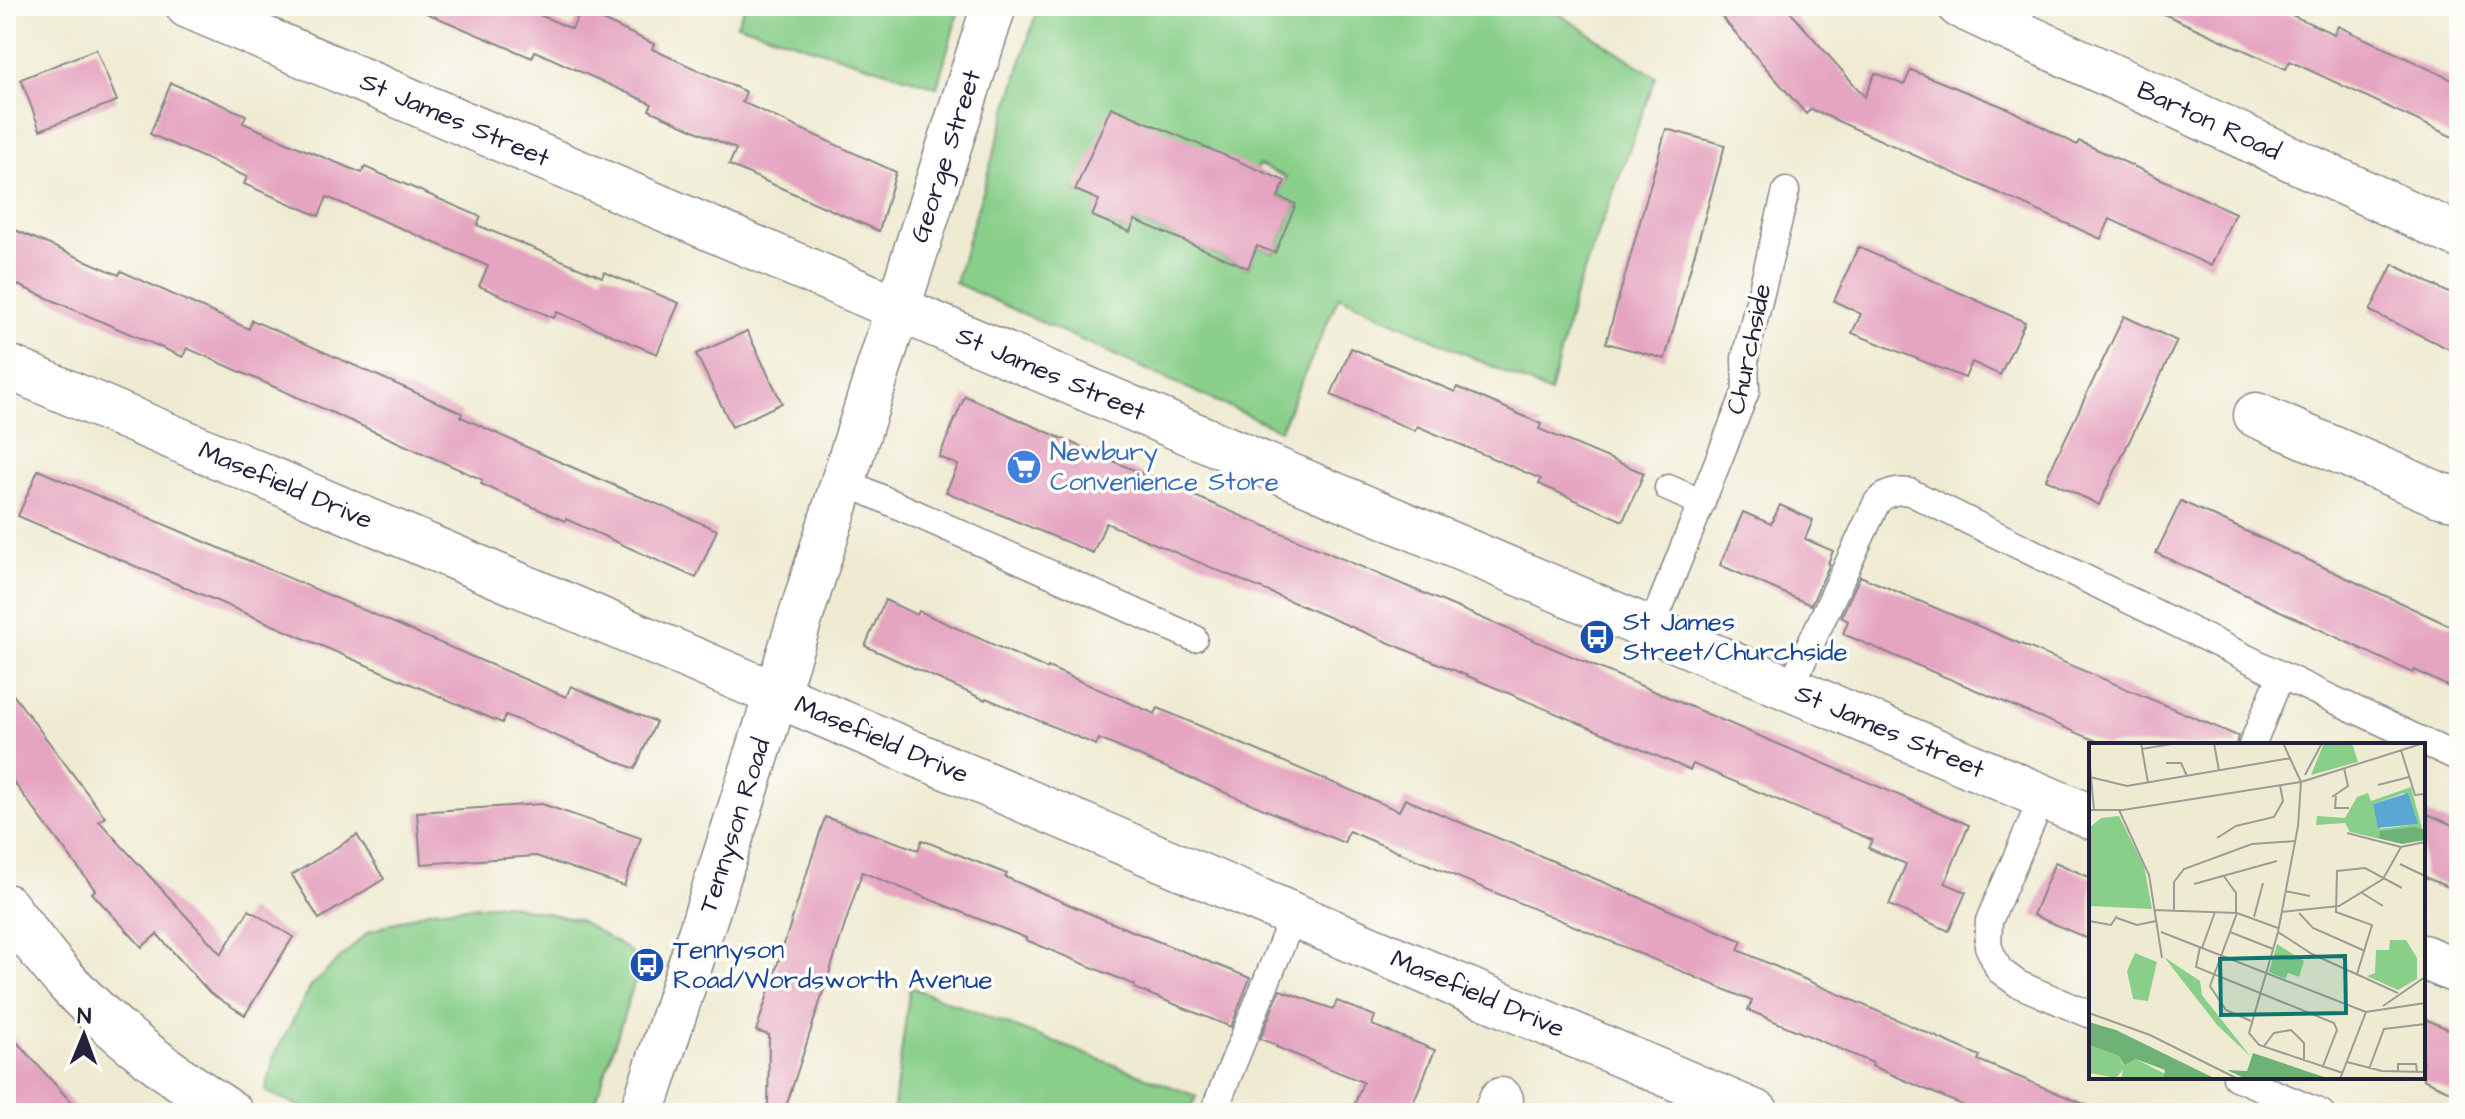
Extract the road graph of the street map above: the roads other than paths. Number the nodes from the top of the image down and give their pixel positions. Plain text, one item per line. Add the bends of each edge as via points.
1 (188, 6) edge
2 (994, 6) edge
3 (1960, 6) edge
4 (1786, 191) dead end
5 (2459, 236) edge
6 (897, 307) junction
7 (6, 366) edge
8 (2256, 415) dead end
9 (843, 481) junction
10 (1668, 488) dead end
11 (2459, 499) edge
12 (1702, 503) junction
13 (1651, 629) junction
14 (1194, 638) dead end
15 (2281, 675) junction
16 (1790, 688) junction
17 (777, 696) junction
18 (2253, 743) edge
19 (2459, 758) edge
20 (2043, 796) junction
21 (2089, 816) edge
22 (6, 906) edge
23 (1293, 916) junction
24 (2425, 958) edge
25 (2459, 972) edge
26 (2089, 1014) edge
27 (2241, 1079) edge
28 (231, 1113) edge
29 (642, 1113) edge
30 (1213, 1113) edge
31 (1757, 1113) edge
32 (2321, 1113) edge

1 - 6 street, St James Street
2 - 6 street, George Street
3 - 5 street, Barton Road
4 - 12 lane, Churchside via 1745,358 1746,391
6 - 9 street, Tennyson Road
6 - 13 street, St James Street
7 - 17 street, Masefield Drive
8 - 11 street
9 - 14 lane
9 - 17 street, Tennyson Road
10 - 12 lane
12 - 13 lane, Churchside
13 - 16 street, St James Street
15 - 16 lane via 1901,491 1877,502
15 - 18 lane
15 - 19 lane
16 - 20 street, St James Street
17 - 23 street, Masefield Drive
17 - 29 street, Tennyson Road
20 - 21 street, St James Street
20 - 26 lane via 1989,921 1988,946 1999,970 2018,984
22 - 28 street via 67,983 104,1018
23 - 30 lane
23 - 31 street, Masefield Drive
24 - 25 street
27 - 32 lane

